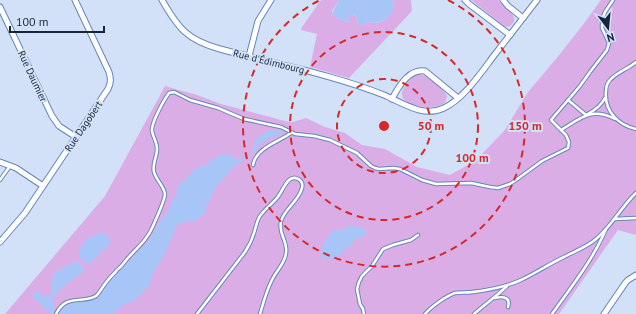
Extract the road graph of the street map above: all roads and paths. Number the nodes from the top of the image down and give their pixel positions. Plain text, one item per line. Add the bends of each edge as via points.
1 (75, 0) edge
2 (162, 0) edge
3 (271, 0) edge
4 (465, 0) edge
5 (503, 0) edge
6 (537, 0) edge
7 (613, 0) edge
8 (0, 7) edge
9 (523, 18) junction
10 (510, 35) junction
11 (248, 56) junction
12 (636, 62) edge
13 (605, 96) junction
14 (458, 98) junction
15 (392, 99) junction
16 (568, 100) junction
17 (586, 115) junction
18 (617, 121) junction
19 (636, 129) edge
20 (561, 130) junction
21 (291, 133) junction
22 (76, 137) junction
23 (0, 162) edge
24 (10, 165) junction
25 (253, 165) dead end
26 (0, 180) edge
27 (43, 186) junction
28 (636, 193) edge
29 (636, 218) edge
30 (615, 219) junction
31 (608, 227) junction
32 (418, 236) dead end
33 (0, 242) edge
34 (636, 275) edge
35 (508, 285) junction
36 (494, 298) junction
37 (508, 307) dead end
38 (57, 312) edge
39 (197, 314) edge
40 (260, 314) edge
41 (364, 314) edge
42 (425, 314) edge
43 (474, 314) edge
44 (552, 314) edge
45 (604, 314) edge

1 - 22 street, Rue Dagobert via 110,72 111,80 108,89
2 - 11 street, Rue d'Édimbourg via 180,28 197,41
3 - 11 street via 258,21
4 - 10 street
5 - 9 street
6 - 9 street, Rue d'Édimbourg
7 - 16 lane via 605,12 602,24 609,43 607,50
8 - 22 street, Rue Daumier via 52,116 59,126
9 - 10 street, Rue d'Édimbourg
10 - 14 street, Rue d'Édimbourg via 473,83
11 - 15 street, Rue d'Édimbourg via 338,79
12 - 13 lane via 610,80
13 - 17 lane via 600,106
13 - 18 lane via 606,104
14 - 15 street, Rue d'Édimbourg via 442,109 428,112
14 - 15 street via 425,71 420,70 408,77
16 - 17 lane
16 - 20 lane via 550,120
17 - 18 lane via 595,113
17 - 20 lane
18 - 19 lane
20 - 21 lane via 569,140 568,148 542,161 510,184 498,188 471,183 436,184 393,168 375,168 357,153 330,140
21 - 25 lane via 262,151
21 - 38 lane via 281,127 244,119 174,92 169,93 154,119 152,129 157,150 153,170 165,196 151,231 97,295 66,303
22 - 27 street, Rue Dagobert
23 - 24 street
24 - 26 lane
24 - 27 street
27 - 33 street, Rue Dagobert via 25,213
28 - 30 lane
29 - 30 lane
30 - 31 lane
31 - 35 lane via 586,246
31 - 44 lane
32 - 41 lane via 383,249 362,276 358,282 358,289
34 - 45 street via 626,282
35 - 36 lane
35 - 42 lane via 476,292 454,293
36 - 37 lane via 506,298
36 - 43 lane
39 - 40 lane via 245,252 254,235 259,216 289,180 296,178 303,183 300,194 282,219 280,226 287,252 270,282

